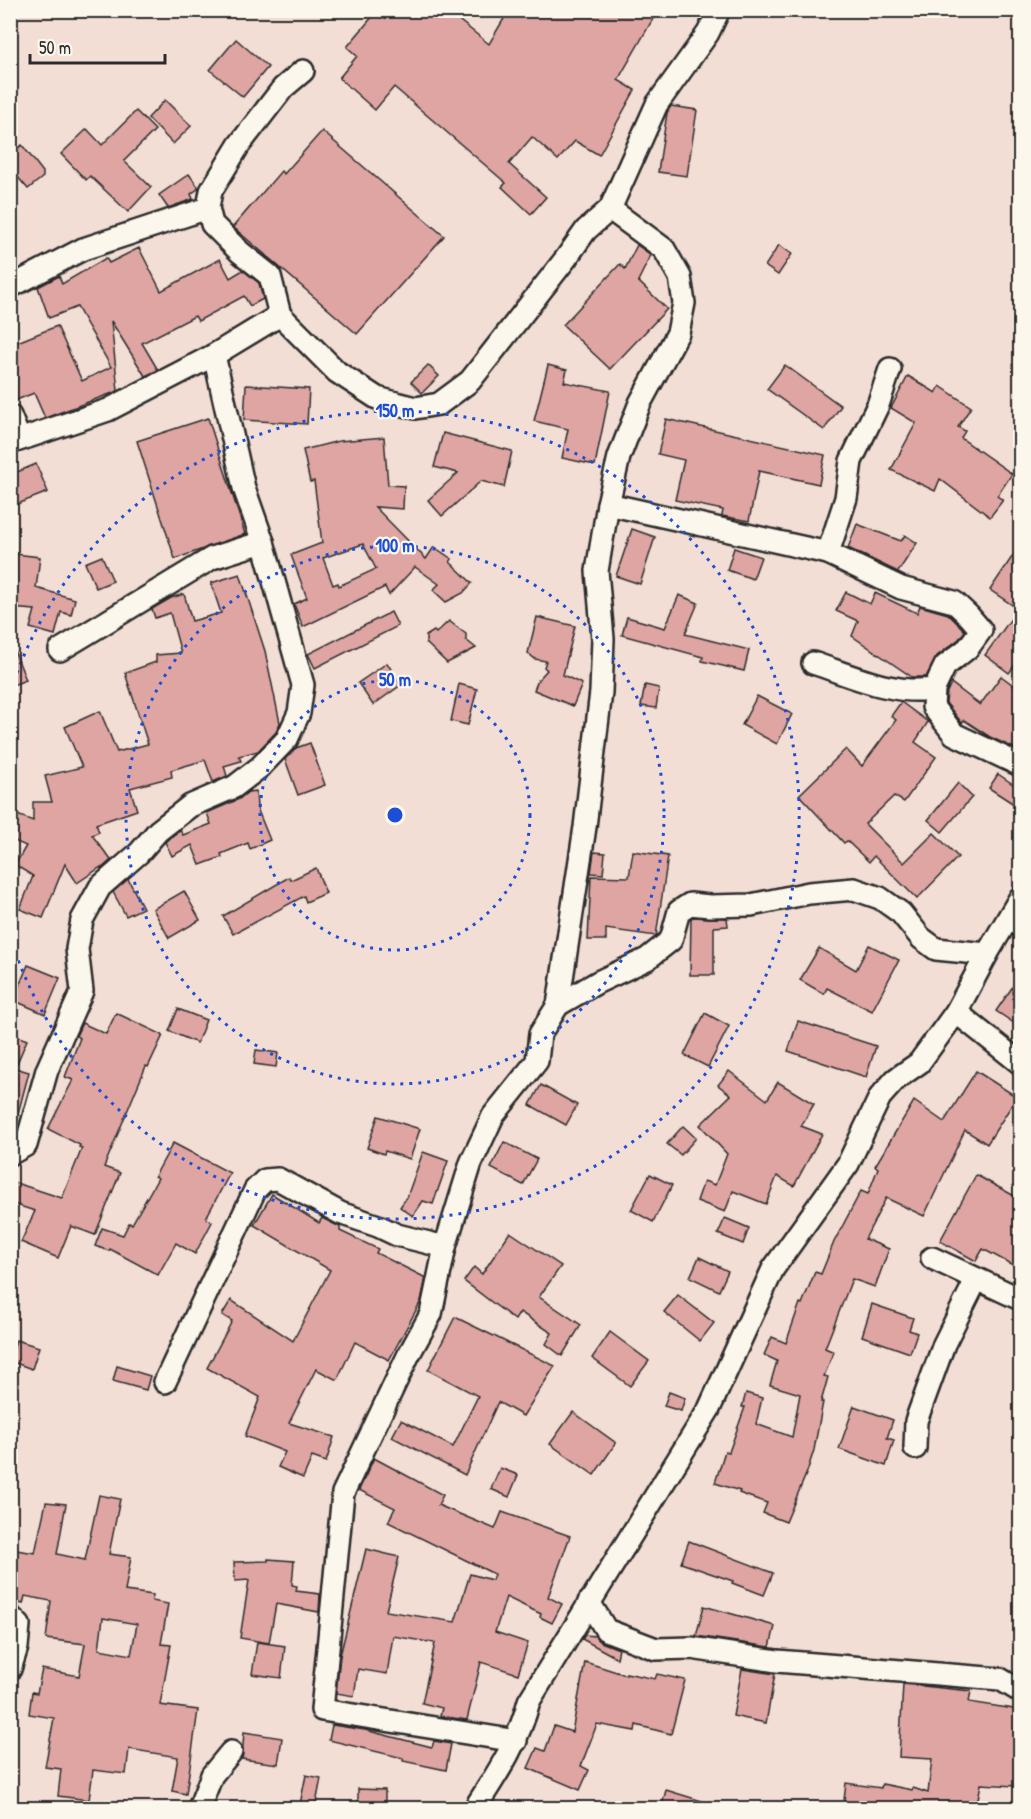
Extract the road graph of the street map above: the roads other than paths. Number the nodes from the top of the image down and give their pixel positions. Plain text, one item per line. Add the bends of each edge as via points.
1 (719, 10) edge
2 (303, 71) dead end
3 (208, 208) junction
4 (610, 209) junction
5 (10, 287) edge
6 (280, 315) junction
7 (214, 355) junction
8 (890, 369) dead end
9 (10, 416) edge
10 (15, 441) edge
11 (608, 504) junction
12 (263, 542) junction
13 (828, 553) junction
14 (60, 650) dead end
15 (813, 663) dead end
16 (934, 688) junction
17 (1020, 765) edge
18 (1020, 898) edge
19 (987, 954) junction
20 (558, 1005) junction
21 (956, 1012) junction
22 (1020, 1063) edge
23 (10, 1154) edge
24 (445, 1247) junction
25 (932, 1258) dead end
26 (976, 1280) junction
27 (1020, 1299) edge
28 (165, 1383) dead end
29 (915, 1448) dead end
30 (589, 1602) junction
31 (10, 1616) edge
32 (10, 1669) edge
33 (1020, 1691) edge
34 (516, 1741) junction
35 (231, 1752) dead end
36 (199, 1809) edge
37 (475, 1809) edge

1 - 4 street via 708,33 657,104
2 - 3 street via 283,88 239,145 211,191
3 - 5 street via 82,249
3 - 6 street via 212,224 270,276
4 - 6 street via 586,230 470,381 439,404 415,408 377,398 337,372
4 - 11 street via 664,249 680,277 684,303 678,333 640,403 619,457
6 - 7 street
7 - 10 street via 108,410
7 - 12 street via 244,488
8 - 13 street via 878,405 851,461 846,498
9 - 10 street
11 - 13 street
11 - 20 street via 597,571 603,639 601,692
12 - 14 street via 212,558
12 - 23 street via 303,685 299,713 287,739 260,767 234,787 190,806 100,887 82,920 77,949 82,991 47,1070 26,1145
13 - 16 street via 902,588 954,602 981,630 968,648 945,666
15 - 16 street via 879,687 920,691
16 - 17 street via 933,707 954,734
18 - 19 street
19 - 20 street via 936,949 921,938 901,913 880,898 854,890 809,893 752,905 690,904 679,911 671,940 647,959
19 - 21 street
20 - 24 street via 540,1034 537,1061 493,1116 471,1163
21 - 22 street
21 - 30 street via 919,1063 896,1079 880,1097 848,1164 773,1269 709,1409
24 - 28 street via 397,1235 340,1213 278,1179 265,1180 255,1190
24 - 34 street via 430,1314 343,1493 322,1710
25 - 26 street
26 - 27 street
26 - 29 street via 944,1344 916,1421
30 - 33 street via 606,1630 657,1649 691,1648 777,1661 1000,1679
30 - 34 street via 529,1701
31 - 32 street via 19,1625
34 - 37 street
35 - 36 street via 212,1775

